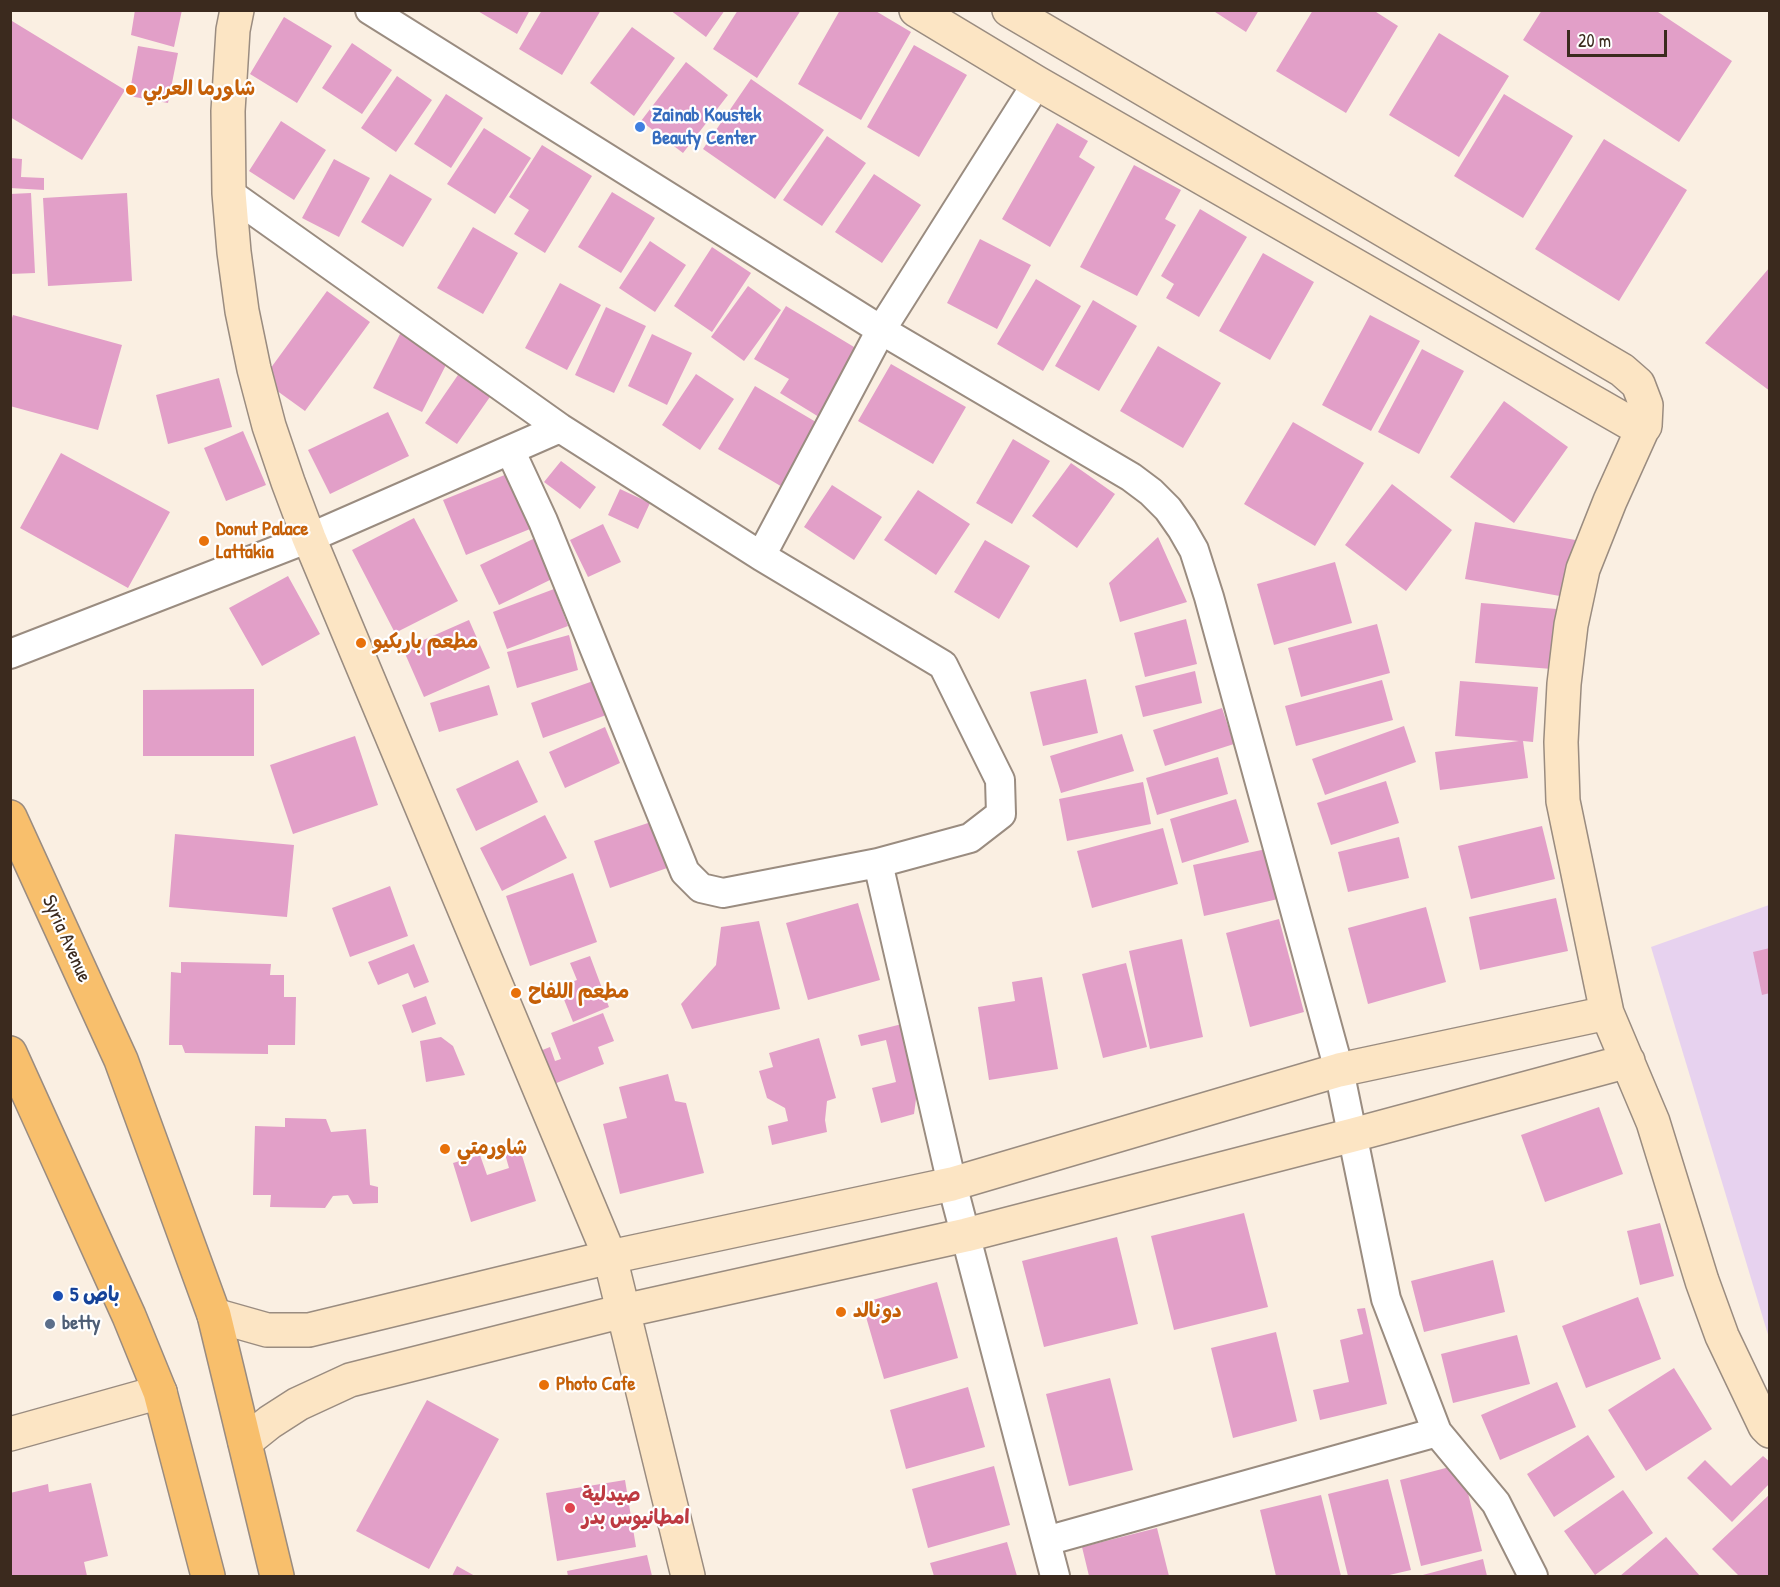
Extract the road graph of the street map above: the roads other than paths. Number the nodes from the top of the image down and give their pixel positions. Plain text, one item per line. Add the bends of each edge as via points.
1 (237, 10) edge
2 (370, 10) edge
3 (916, 10) edge
4 (1009, 10) edge
5 (1037, 82) junction
6 (229, 193) junction
7 (881, 330) junction
8 (560, 428) junction
9 (1642, 429) junction
10 (510, 450) junction
11 (309, 538) junction
12 (761, 556) junction
13 (10, 654) edge
14 (10, 817) edge
15 (878, 863) junction
16 (1607, 1013) junction
17 (10, 1053) edge
18 (1628, 1060) junction
19 (1339, 1070) junction
20 (1353, 1135) junction
21 (952, 1184) junction
22 (966, 1235) junction
23 (610, 1257) junction
24 (623, 1311) junction
25 (214, 1315) junction
26 (160, 1392) junction
27 (1770, 1431) edge
28 (1437, 1432) junction
29 (10, 1434) edge
30 (245, 1442) junction
31 (1046, 1541) junction
32 (208, 1576) edge
33 (277, 1576) edge
34 (688, 1576) edge
35 (1055, 1576) edge
36 (1533, 1576) edge

1 - 6 street via 228,111
2 - 7 street
3 - 5 street
4 - 9 street via 1622,370 1638,384 1646,405
5 - 7 street
5 - 9 street
6 - 8 street
6 - 11 street via 242,311 254,369 273,438
7 - 12 street
7 - 19 street via 1131,477 1168,509 1182,529 1194,550 1209,597
8 - 10 street
8 - 12 street
9 - 16 street via 1583,569 1564,684 1563,801
10 - 11 street
10 - 15 street via 543,521 685,872 702,888 723,893
11 - 13 street
11 - 23 street
12 - 15 street via 944,664 1000,780 1001,814 970,838
14 - 25 main road, Syria Avenue via 121,1060
15 - 21 street
16 - 18 street
16 - 19 street
17 - 26 main road
18 - 20 street
18 - 27 street via 1653,1122 1722,1336
19 - 20 street
19 - 21 street
20 - 22 street
20 - 28 street via 1386,1299
21 - 22 street
21 - 23 street
22 - 24 street
22 - 31 street
23 - 24 street
23 - 25 street via 309,1330 267,1330
24 - 30 street via 350,1380 298,1404
24 - 34 street
25 - 30 main road, Syria Avenue
26 - 29 street
26 - 32 main road
28 - 31 street
28 - 36 street via 1496,1503
30 - 33 main road, Syria Avenue
31 - 35 street

